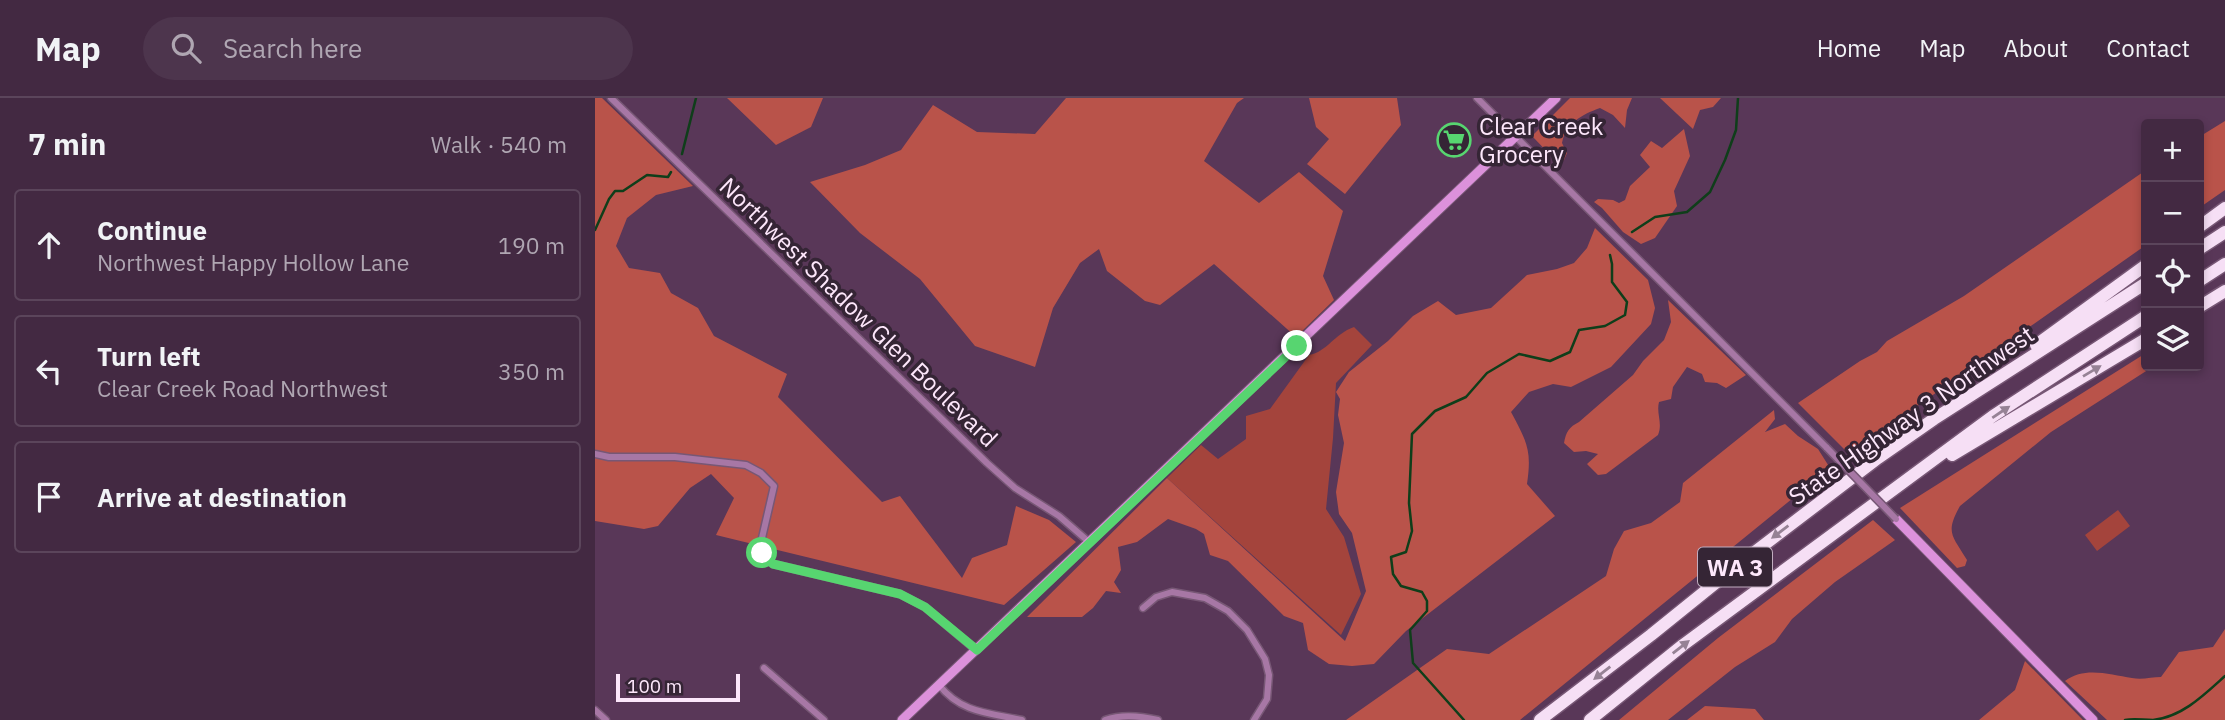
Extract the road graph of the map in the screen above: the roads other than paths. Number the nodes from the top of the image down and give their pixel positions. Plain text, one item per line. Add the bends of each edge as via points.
1 (611, 98) edge
2 (1477, 98) edge
3 (1556, 98) edge
4 (1516, 137) junction
5 (2225, 208) edge
6 (2204, 223) edge
7 (2225, 232) edge
8 (2204, 246) edge
9 (2225, 264) edge
10 (2141, 269) edge
11 (2204, 278) edge
12 (2141, 286) edge
13 (2225, 291) edge
14 (2204, 304) edge
15 (2141, 319) edge
16 (2141, 342) edge
17 (1934, 419) junction
18 (595, 454) edge
19 (1886, 495) junction
20 (1896, 519) joint
21 (1089, 542) junction
22 (1143, 608) dead end
23 (977, 650) junction
24 (764, 668) dead end
25 (939, 685) junction
26 (595, 710) edge
27 (606, 720) edge
28 (824, 720) edge
29 (902, 720) edge
30 (1022, 720) edge
31 (1105, 720) edge
32 (1158, 720) edge
33 (1254, 720) edge
34 (1540, 720) edge
35 (1590, 720) edge
36 (2093, 720) edge

1 - 21 street, Northwest Shadow Glen Boulevard via 987,463
2 - 4 street
3 - 4 main road
4 - 20 street, bridge
4 - 21 main road
5 - 6 highway
7 - 8 highway
9 - 11 highway
10 - 17 highway
12 - 17 highway, State Highway 3 Northwest / WA 3
13 - 14 highway
19 -> 15 highway, State Highway 3 Northwest / WA 3 via 1993,416
19 -> 16 highway
17 -> 34 highway, State Highway 3 Northwest / WA 3
18 - 23 street via 746,465 774,486 759,551 773,564 900,594 925,607
35 -> 19 highway, State Highway 3 Northwest / WA 3
20 - 36 main road
21 - 23 main road
22 - 33 street via 1172,592 1205,598 1228,611 1247,630 1269,675 1267,699
23 - 25 main road
24 - 28 street
25 - 29 main road
25 - 30 street via 963,706
26 - 27 street
31 - 32 street via 1126,716

